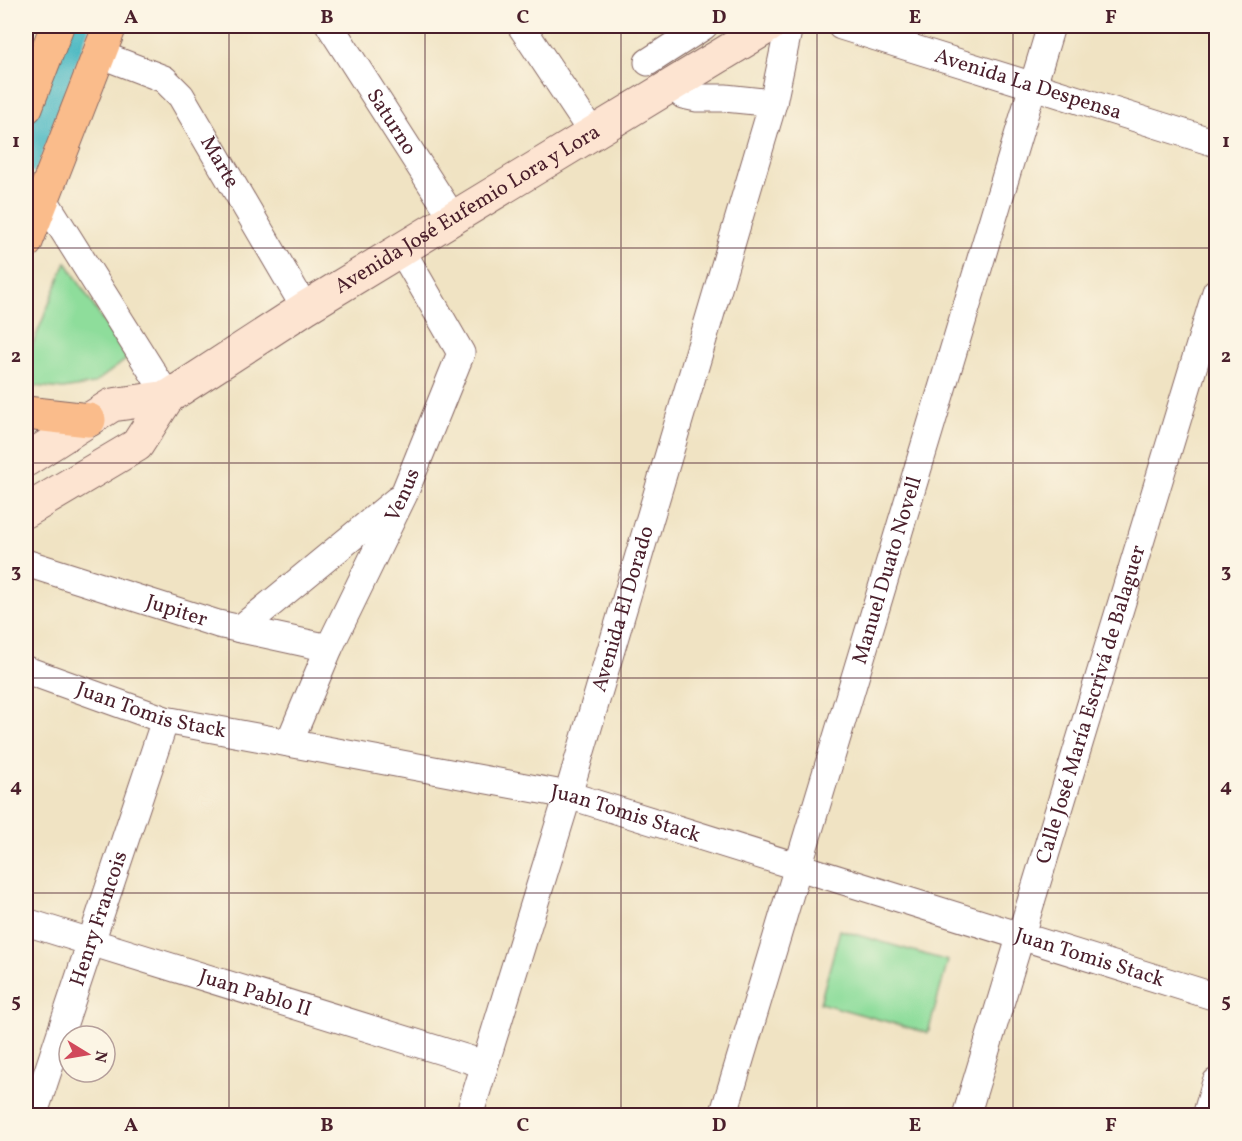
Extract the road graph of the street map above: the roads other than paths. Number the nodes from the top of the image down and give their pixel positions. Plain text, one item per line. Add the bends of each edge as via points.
1 (57, 26) edge
2 (330, 26) edge
3 (521, 26) edge
4 (704, 26) edge
5 (769, 26) edge
6 (789, 26) edge
7 (841, 26) edge
8 (1051, 26) edge
9 (105, 40) edge
10 (648, 62) dead end
11 (673, 86) junction
12 (1033, 87) junction
13 (773, 103) junction
14 (26, 107) edge
15 (593, 134) junction
16 (1216, 143) edge
17 (43, 198) junction
18 (453, 218) junction
19 (26, 242) edge
20 (402, 250) junction
21 (1216, 292) edge
22 (305, 309) junction
23 (168, 397) junction
24 (26, 413) edge
25 (89, 420) junction
26 (26, 460) edge
27 (404, 494) junction
28 (26, 511) edge
29 (26, 563) edge
30 (240, 629) junction
31 (329, 648) junction
32 (26, 670) edge
33 (165, 720) junction
34 (289, 743) junction
35 (568, 795) junction
36 (798, 867) junction
37 (26, 922) edge
38 (1021, 936) junction
39 (90, 943) junction
40 (1216, 998) edge
41 (484, 1064) junction
42 (1216, 1082) edge
43 (33, 1116) edge
44 (469, 1116) edge
45 (723, 1116) edge
46 (966, 1116) edge
47 (1206, 1116) edge

1 - 14 main road
2 - 18 street, Saturno
3 - 15 street
4 - 10 street
5 - 11 street, Avenida José Eufemio Lora y Lora
6 - 13 street, Avenida El Dorado
7 - 12 street, Avenida La Despensa
8 - 12 street, Manuel Duato Novell
9 - 17 main road
9 - 22 street, Marte via 164,79 181,96
11 - 13 street via 683,95 697,98
11 - 15 street, Avenida José Eufemio Lora y Lora
12 - 16 street, Avenida La Despensa
12 - 36 street, Manuel Duato Novell
13 - 35 street, Avenida El Dorado
15 - 18 street, Avenida José Eufemio Lora y Lora
17 - 19 main road
17 - 23 street
18 - 20 street, Avenida José Eufemio Lora y Lora
20 - 22 street, Avenida José Eufemio Lora y Lora
20 - 27 street, Venus via 461,353
21 - 38 street, Calle José María Escrivá de Balaguer
22 - 23 street, Avenida José Eufemio Lora y Lora
23 - 25 street, Avenida José Eufemio Lora y Lora via 112,405
23 - 28 street, Avenida José Eufemio Lora y Lora via 137,446
24 - 25 main road
25 - 26 street, Avenida José Eufemio Lora y Lora
27 - 30 street
27 - 31 street, Venus
29 - 30 street, Jupiter
30 - 31 street, Jupiter
31 - 34 street, Venus
32 - 33 street, Juan Tomis Stack
33 - 34 street, Juan Tomis Stack
33 - 39 street, Henry Francois
34 - 35 street, Juan Tomis Stack
35 - 36 street, Juan Tomis Stack
35 - 41 street, Avenida El Dorado
36 - 38 street, Juan Tomis Stack
36 - 45 street, Manuel Duato Novell
37 - 39 street, Juan Pablo II
38 - 40 street, Juan Tomis Stack
38 - 46 street, Calle José María Escrivá de Balaguer
39 - 41 street, Juan Pablo II
39 - 43 street, Henry Francois
41 - 44 street, Avenida El Dorado
42 - 47 street

